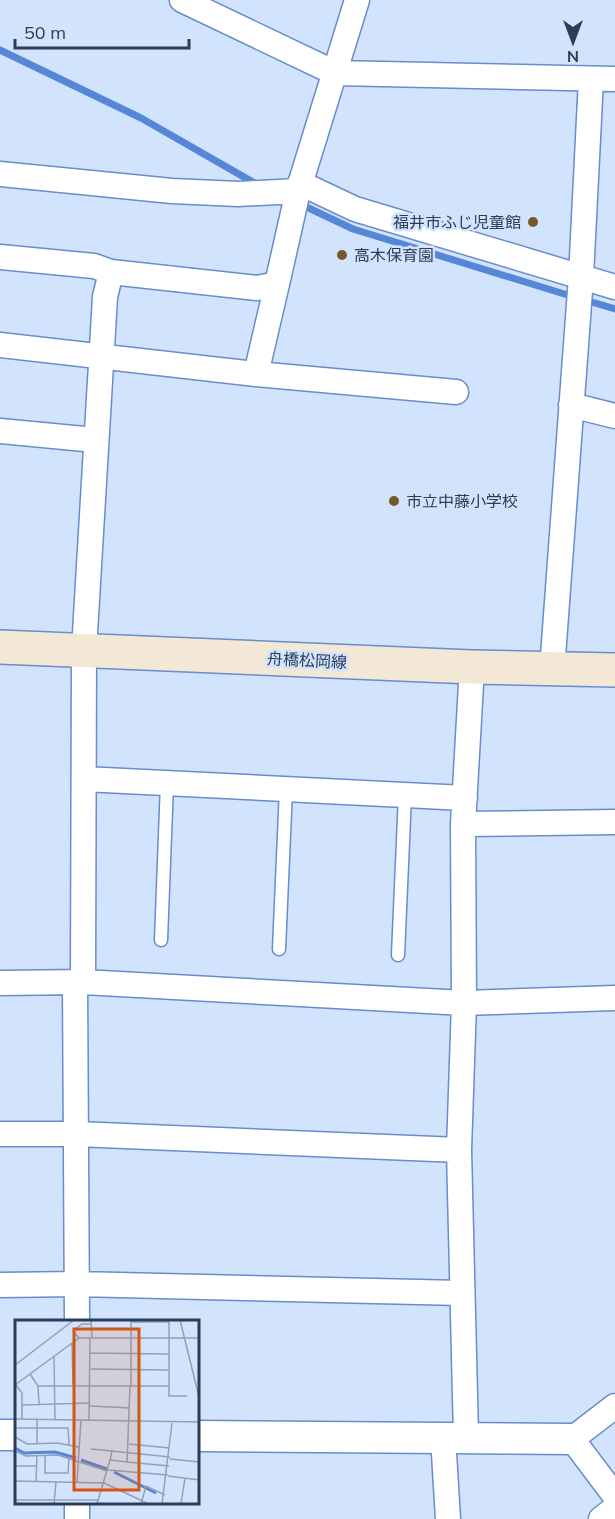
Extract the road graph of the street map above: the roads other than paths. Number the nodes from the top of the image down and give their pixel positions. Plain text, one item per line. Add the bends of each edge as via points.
1 (182, 0) edge
2 (357, 0) edge
3 (335, 73) junction
4 (591, 79) junction
5 (615, 79) edge
6 (0, 174) edge
7 (299, 187) junction
8 (0, 257) edge
9 (111, 272) junction
10 (581, 277) junction
11 (277, 284) junction
12 (615, 287) edge
13 (0, 345) edge
14 (102, 357) junction
15 (256, 374) junction
16 (456, 393) dead end
17 (571, 405) junction
18 (615, 416) edge
19 (0, 431) edge
20 (95, 440) junction
21 (0, 647) edge
22 (84, 650) junction
23 (472, 667) junction
24 (552, 670) junction
25 (615, 670) edge
26 (84, 779) junction
27 (167, 783) junction
28 (286, 789) junction
29 (405, 795) junction
30 (465, 798) junction
31 (615, 822) edge
32 (464, 825) junction
33 (161, 940) dead end
34 (279, 949) dead end
35 (398, 955) dead end
36 (79, 982) junction
37 (0, 983) edge
38 (615, 998) edge
39 (464, 1003) junction
40 (0, 1134) edge
41 (77, 1134) junction
42 (459, 1150) junction
43 (77, 1284) junction
44 (0, 1285) edge
45 (462, 1293) junction
46 (77, 1320) edge
47 (615, 1406) edge
48 (200, 1436) edge
49 (455, 1437) junction
50 (572, 1439) junction
51 (615, 1496) edge
52 (615, 1508) edge
53 (448, 1519) edge
54 (601, 1519) edge

1 - 3 street
2 - 3 street
3 - 4 street
3 - 7 street
4 - 5 street
4 - 10 street
6 - 7 street via 238,194
7 - 10 street via 355,209
7 - 11 street
8 - 9 street via 94,266
9 - 11 street via 257,288
9 - 14 street via 105,297
10 - 12 street
10 - 17 street
11 - 15 street
13 - 14 street
14 - 15 street
14 - 20 street
15 - 16 street
17 - 18 street
17 - 24 street
19 - 20 street
20 - 22 street
21 - 22 main road, 舟橋松岡線
22 - 23 main road, 舟橋松岡線
22 - 26 street
23 - 24 main road, 舟橋松岡線
23 - 30 street
24 - 25 main road, 舟橋松岡線
26 - 27 street
26 - 36 street
27 - 28 street
27 - 33 lane
28 - 29 street
28 - 34 lane
29 - 30 street
29 - 35 lane
30 - 32 street
31 - 32 street
32 - 39 street
36 - 37 street
36 - 39 street
36 - 41 street
38 - 39 street
39 - 42 street
40 - 41 street
41 - 42 street
41 - 43 street
42 - 45 street
43 - 44 street
43 - 45 street
43 - 46 street
45 - 49 street
47 - 50 street
48 - 49 street
49 - 50 street
49 - 53 street
50 - 51 street
52 - 54 street

